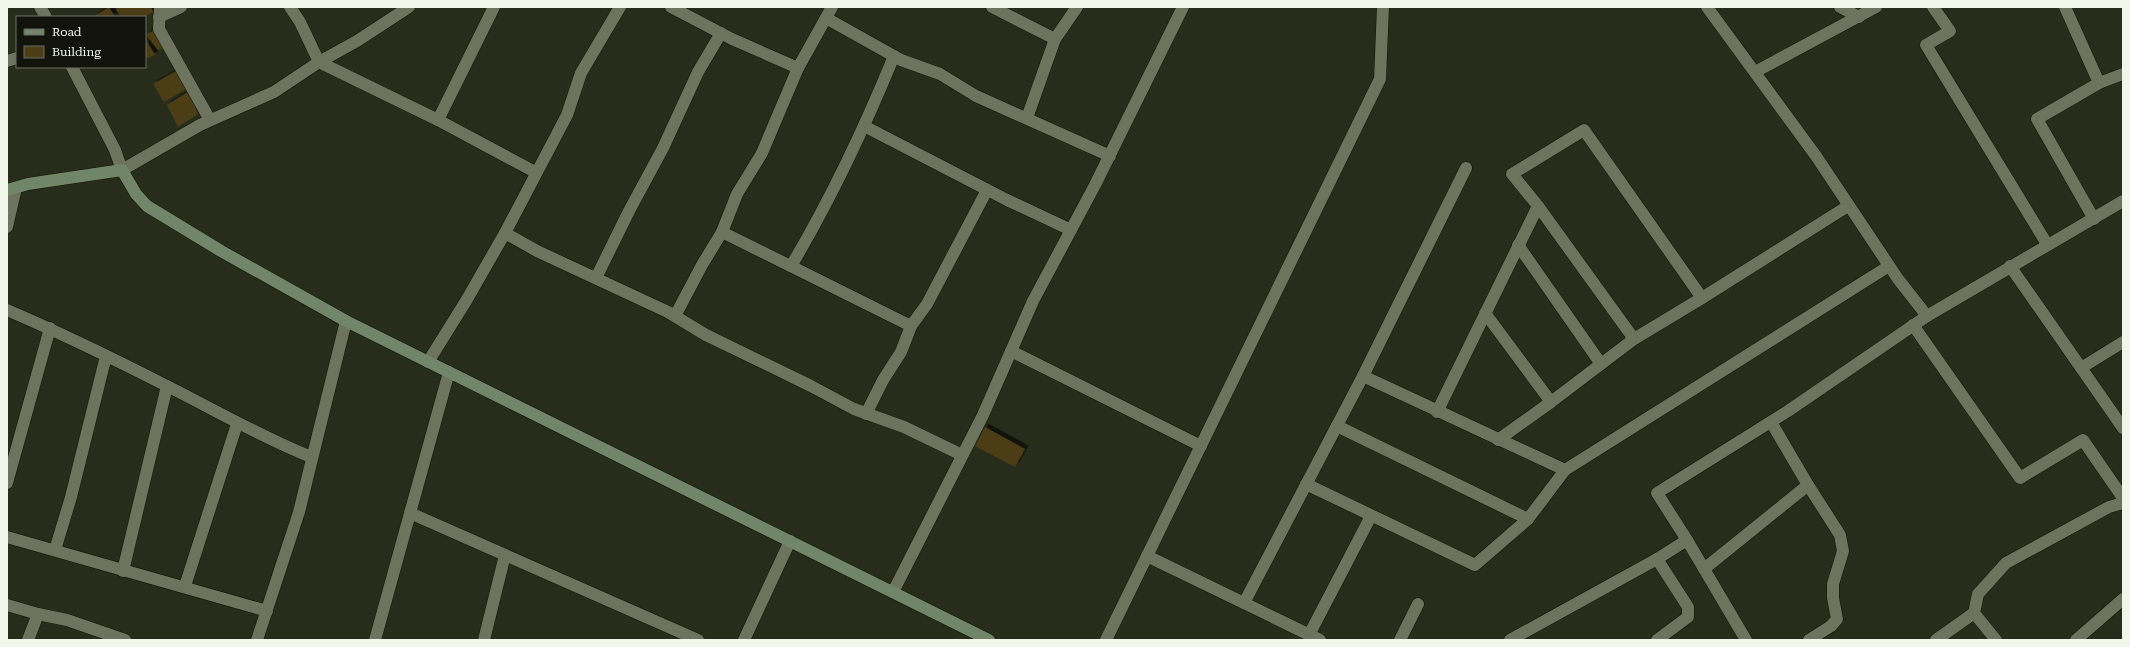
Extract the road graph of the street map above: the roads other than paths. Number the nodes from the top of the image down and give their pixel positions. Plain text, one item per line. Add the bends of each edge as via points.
1 (40, 7) edge
2 (181, 7) edge
3 (290, 7) edge
4 (409, 7) edge
5 (494, 7) edge
6 (620, 7) edge
7 (670, 7) edge
8 (832, 7) edge
9 (992, 7) edge
10 (1077, 7) edge
11 (1183, 7) edge
12 (1383, 7) edge
13 (1707, 7) edge
14 (1840, 7) edge
15 (1876, 7) edge
16 (1933, 7) edge
17 (2065, 7) edge
18 (159, 12) edge
19 (45, 16) edge
20 (1859, 17) junction
21 (826, 18) junction
22 (721, 33) junction
23 (1055, 39) junction
24 (894, 56) junction
25 (319, 62) junction
26 (73, 68) edge
27 (798, 68) junction
28 (1755, 72) junction
29 (2123, 74) edge
30 (2099, 83) junction
31 (1027, 118) junction
32 (210, 120) junction
33 (438, 120) junction
34 (864, 126) junction
35 (1110, 156) junction
36 (1466, 168) dead end
37 (122, 170) junction
38 (536, 172) junction
39 (11, 189) edge
40 (987, 190) junction
41 (2123, 201) edge
42 (1538, 206) junction
43 (1848, 206) junction
44 (2094, 218) junction
45 (7, 227) edge
46 (1071, 230) junction
47 (722, 232) junction
48 (505, 233) junction
49 (1518, 244) junction
50 (2047, 244) junction
51 (791, 266) junction
52 (1889, 266) junction
53 (2010, 266) junction
54 (596, 278) junction
55 (1702, 298) junction
56 (7, 310) edge
57 (1485, 313) junction
58 (675, 316) junction
59 (1926, 316) junction
60 (346, 321) junction
61 (1913, 325) junction
62 (911, 326) junction
63 (50, 328) junction
64 (1634, 339) junction
65 (2123, 342) edge
66 (1011, 351) junction
67 (106, 356) junction
68 (428, 362) junction
69 (1601, 364) junction
70 (2081, 368) junction
71 (449, 372) junction
72 (1363, 376) junction
73 (166, 386) junction
74 (1551, 402) junction
75 (1437, 412) junction
76 (866, 414) junction
77 (1770, 422) junction
78 (236, 424) junction
79 (1337, 426) junction
80 (2123, 428) edge
81 (1498, 440) junction
82 (1201, 446) junction
83 (962, 456) junction
84 (311, 457) junction
85 (1565, 470) junction
86 (7, 483) edge
87 (1306, 484) junction
88 (1808, 485) junction
89 (2123, 498) edge
90 (2123, 503) edge
91 (410, 513) junction
92 (1371, 516) junction
93 (1528, 519) junction
94 (7, 537) edge
95 (1687, 540) junction
96 (790, 541) junction
97 (55, 550) junction
98 (505, 555) junction
99 (1147, 556) junction
100 (1657, 559) junction
101 (1704, 569) junction
102 (124, 571) junction
103 (185, 586) junction
104 (893, 592) junction
105 (2123, 599) edge
106 (1244, 603) junction
107 (7, 604) edge
108 (1418, 604) dead end
109 (267, 611) junction
110 (1974, 613) junction
111 (38, 614) junction
112 (92, 635) edge
113 (1309, 635) junction
114 (28, 640) edge
115 (124, 640) edge
116 (257, 640) edge
117 (375, 640) edge
118 (485, 640) edge
119 (698, 640) edge
120 (744, 640) edge
121 (989, 640) edge
122 (1106, 640) edge
123 (1320, 640) edge
124 (1400, 640) edge
125 (1510, 640) edge
126 (1657, 640) edge
127 (1746, 640) edge
128 (1808, 640) edge
129 (1936, 640) edge
130 (1996, 640) edge
131 (2076, 640) edge

1 - 19 street
2 - 18 street
3 - 25 street
4 - 25 street
5 - 33 street
6 - 38 street via 581,73 567,115
7 - 22 street
8 - 21 street
9 - 23 street
10 - 23 street
11 - 35 street
12 - 82 street via 1380,79
13 - 28 street
14 - 20 street
15 - 20 street
16 - 50 street via 1950,31 1926,44
17 - 30 street
18 - 32 street via 159,29
20 - 28 street
21 - 24 street
21 - 27 street
22 - 27 street
22 - 54 street via 698,72 664,148
23 - 31 street
24 - 31 street via 940,74 976,96
24 - 34 street
25 - 32 street via 274,92
25 - 33 street
26 - 37 street via 115,150
27 - 47 street via 762,153 737,194
28 - 43 street via 1816,156
29 - 30 street
30 - 44 street via 2037,119
31 - 35 street
32 - 37 street
33 - 38 street
34 - 40 street
34 - 51 street via 820,217
35 - 46 street
36 - 72 street
37 - 39 street via 28,184
37 - 60 street via 136,194 147,206
38 - 48 street
39 - 45 street
40 - 46 street
40 - 62 street via 926,304
41 - 44 street
42 - 49 street
42 - 55 street via 1512,174 1584,130
42 - 64 street
43 - 52 street
43 - 55 street
44 - 50 street
46 - 66 street via 1033,301
47 - 51 street
47 - 58 street
48 - 54 street via 537,252
48 - 68 street
49 - 57 street
49 - 69 street
50 - 53 street
51 - 62 street
52 - 59 street
52 - 85 street
53 - 59 street
53 - 70 street
54 - 58 street
55 - 64 street
56 - 63 street
57 - 74 street
57 - 75 street
58 - 76 street via 759,362
59 - 61 street
60 - 68 street
60 - 84 street
61 - 77 street
61 - 89 street via 2020,478 2083,440
62 - 76 street via 901,352
63 - 67 street
63 - 86 street
64 - 69 street
65 - 70 street
66 - 82 street
66 - 83 street via 983,416
67 - 73 street
67 - 97 street
68 - 71 street
69 - 74 street
70 - 80 street
71 - 91 street
71 - 96 street
72 - 75 street
72 - 79 street
73 - 78 street
73 - 102 street
74 - 81 street
75 - 81 street
76 - 83 street via 904,427
77 - 88 street
77 - 95 street via 1657,492
78 - 84 street
78 - 103 street
79 - 87 street
79 - 93 street
81 - 85 street
82 - 99 street
83 - 104 street
84 - 109 street via 299,512
85 - 93 street
87 - 92 street
87 - 106 street
88 - 101 street
88 - 128 street via 1840,536 1843,551 1833,584 1837,619 1831,626
90 - 110 street via 2006,563 1978,594
91 - 98 street
91 - 117 street
92 - 93 street via 1475,565
92 - 113 street
94 - 97 street
95 - 100 street
95 - 101 street
96 - 104 street
96 - 120 street
97 - 102 street
98 - 118 street
98 - 119 street
99 - 106 street
99 - 122 street
100 - 125 street
100 - 126 street via 1688,607 1688,617
101 - 127 street
102 - 103 street
103 - 109 street
104 - 121 street
105 - 131 street
106 - 113 street
107 - 111 street
108 - 124 street
109 - 116 street
110 - 129 street
110 - 130 street
111 - 112 street via 67,620
111 - 114 street
112 - 115 street
113 - 123 street

